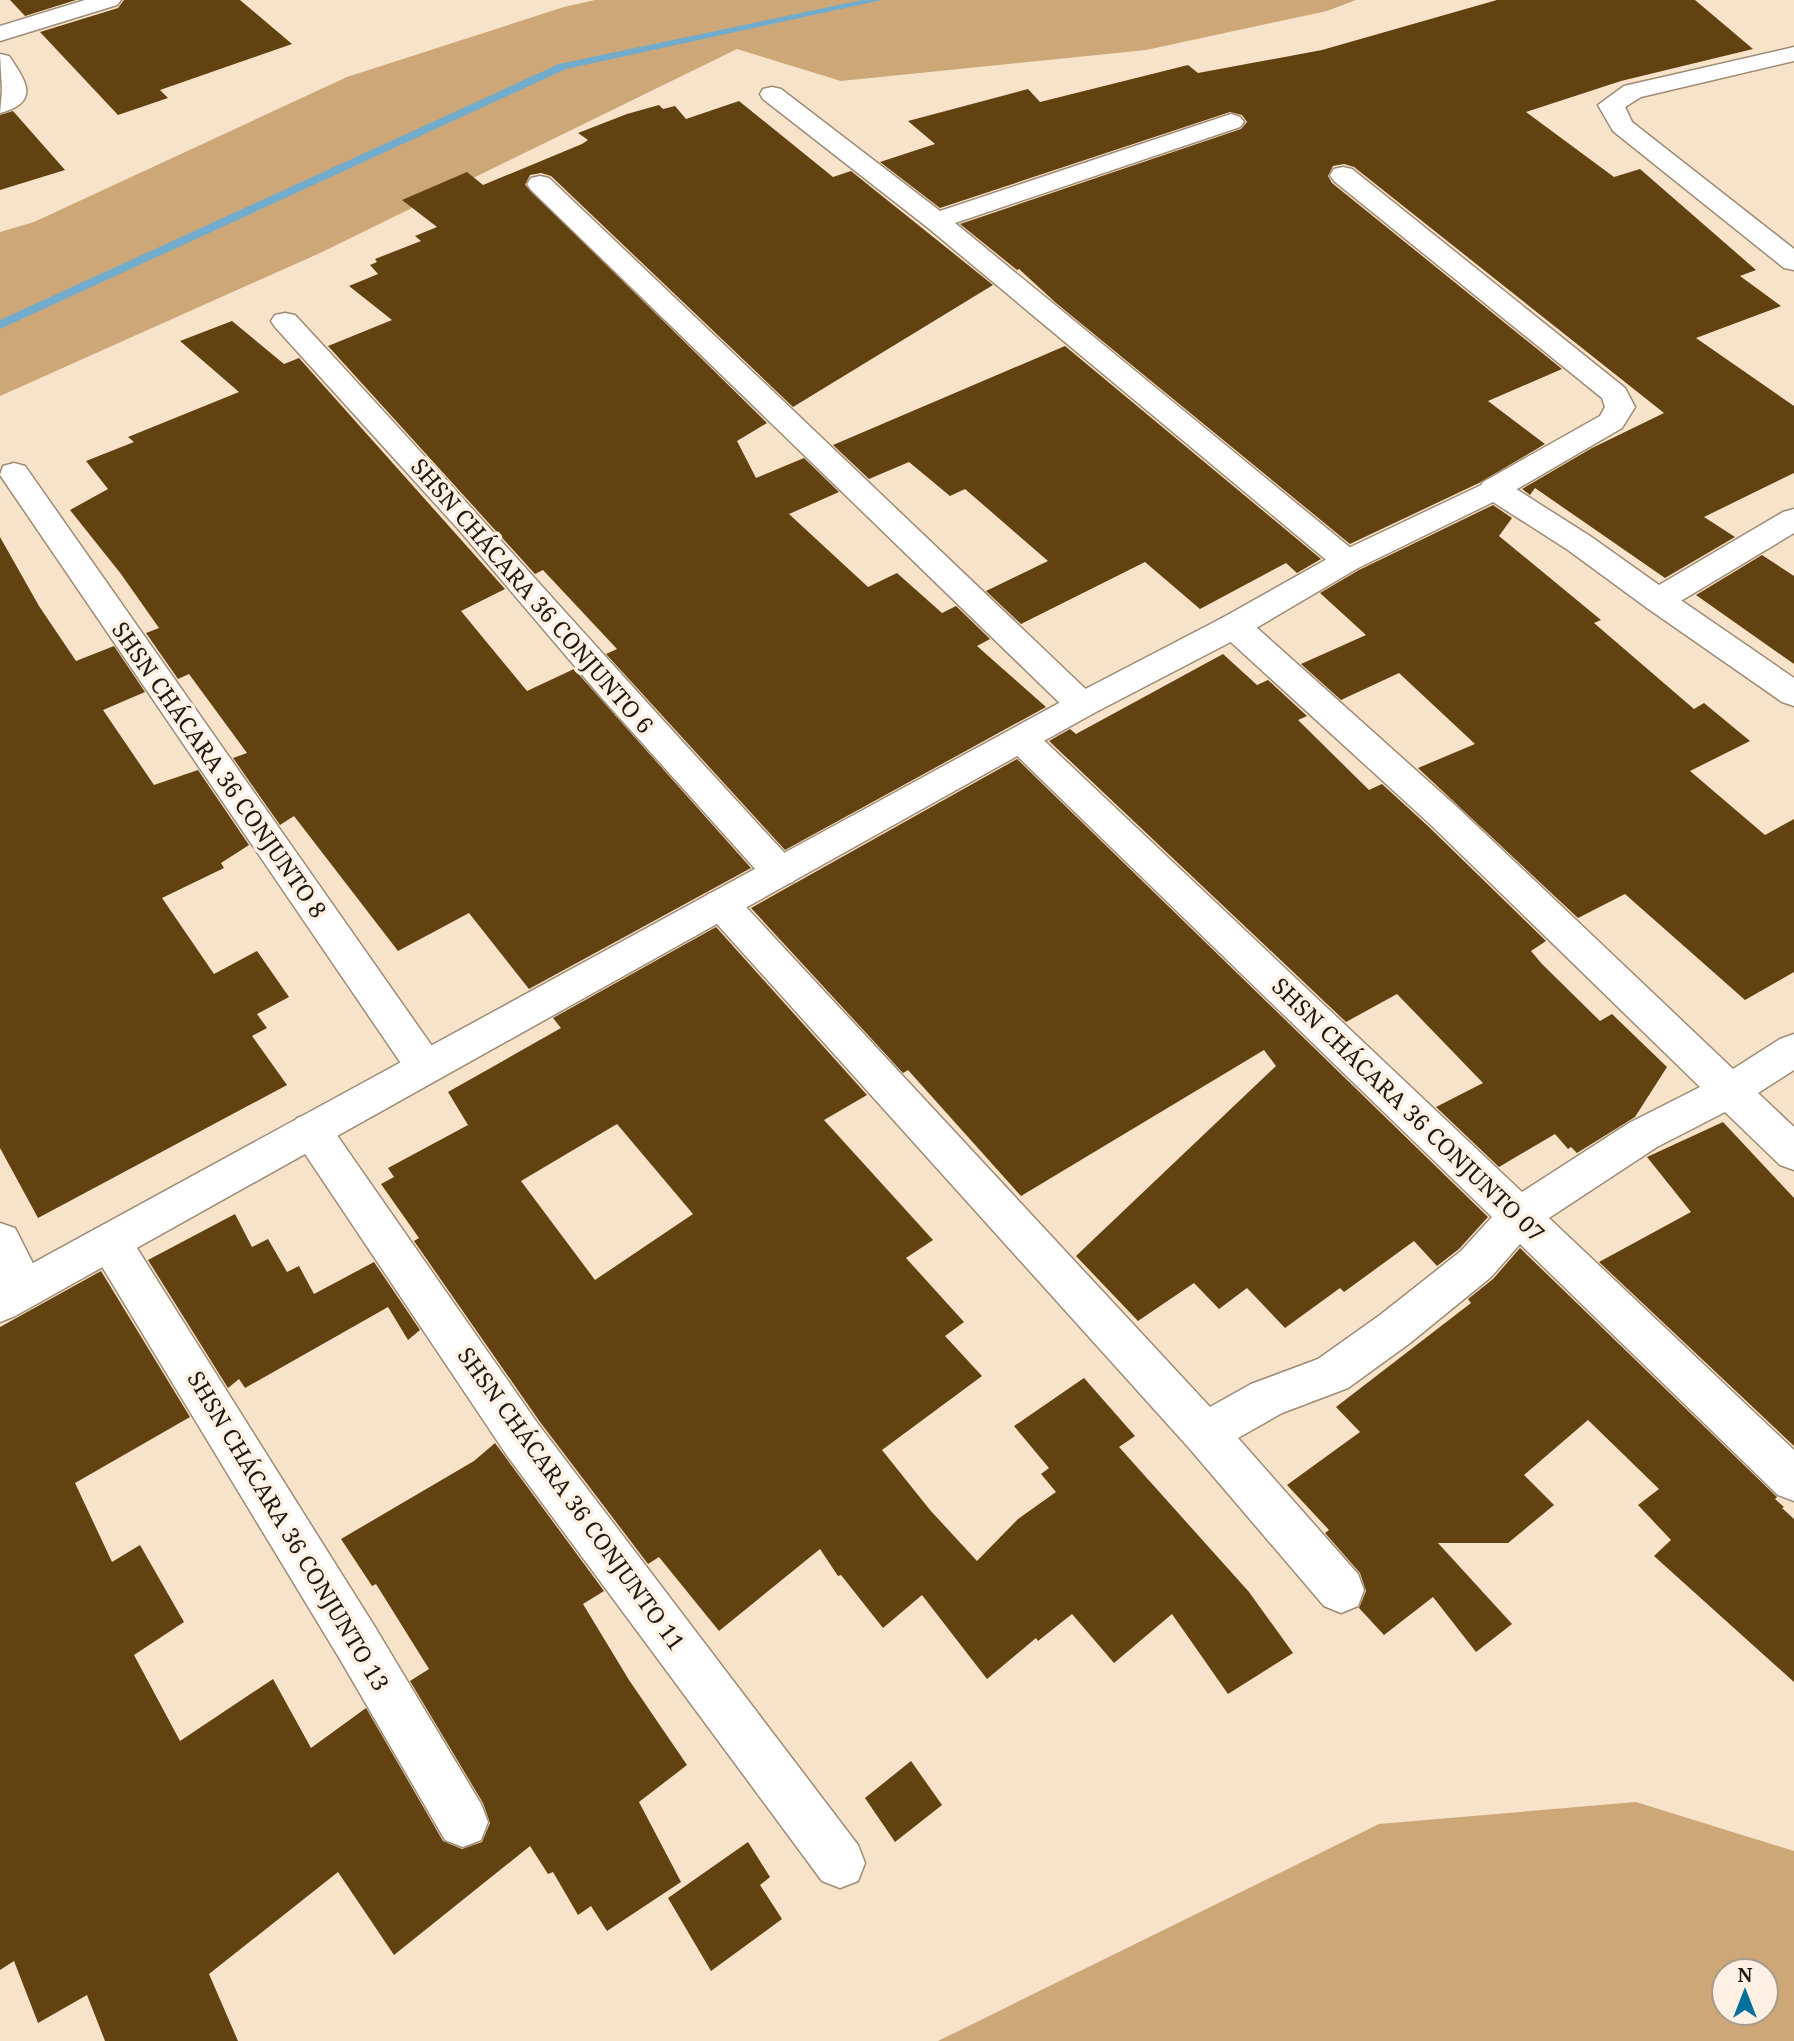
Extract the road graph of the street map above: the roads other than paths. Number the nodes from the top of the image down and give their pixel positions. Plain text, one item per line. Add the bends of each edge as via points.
1 (109, 0) edge
2 (0, 34) edge
3 (1794, 54) edge
4 (0, 61) edge
5 (772, 94) dead end
6 (0, 105) edge
7 (1231, 122) dead end
8 (1343, 175) dead end
9 (540, 184) dead end
10 (936, 221) junction
11 (1794, 262) edge
12 (285, 321) dead end
13 (14, 473) dead end
14 (1494, 489) junction
15 (1794, 519) edge
16 (1347, 561) junction
17 (1658, 600) junction
18 (1234, 626) junction
19 (1794, 694) edge
20 (1082, 705) junction
21 (1022, 740) junction
22 (779, 872) junction
23 (721, 904) junction
24 (1794, 1050) edge
25 (425, 1067) junction
26 (1730, 1091) junction
27 (310, 1130) junction
28 (1794, 1153) edge
29 (1518, 1216) junction
30 (0, 1241) edge
31 (110, 1242) junction
32 (13, 1296) edge
33 (1205, 1433) junction
34 (1794, 1480) edge
35 (1341, 1590) dead end
36 (463, 1822) dead end
37 (840, 1863) dead end

1 - 2 street
3 - 11 street via 1633,91 1611,106 1622,126
4 - 6 street via 15,91
5 - 10 street
7 - 10 street
8 - 14 street via 1615,394 1620,407 1611,422
9 - 20 street
10 - 16 street
12 - 22 street, SHSN CHÁCARA 36 CONJUNTO 6
13 - 25 street, SHSN CHÁCARA 36 CONJUNTO 8
14 - 16 street
14 - 17 street
15 - 17 street
16 - 18 street
17 - 19 street
18 - 20 street
18 - 26 street via 1444,816
20 - 21 street
21 - 22 street
21 - 29 street, SHSN CHÁCARA 36 CONJUNTO 07
22 - 23 street
23 - 25 street
23 - 33 street
24 - 26 street
25 - 27 street
26 - 28 street
26 - 29 street via 1643,1135
27 - 31 street
27 - 37 street, SHSN CHÁCARA 36 CONJUNTO 11 via 522,1439
29 - 33 street via 1476,1264 1333,1374 1268,1398
29 - 34 street, SHSN CHÁCARA 36 CONJUNTO 07
30 - 32 street
31 - 32 street
31 - 36 street, SHSN CHÁCARA 36 CONJUNTO 13
33 - 35 street

